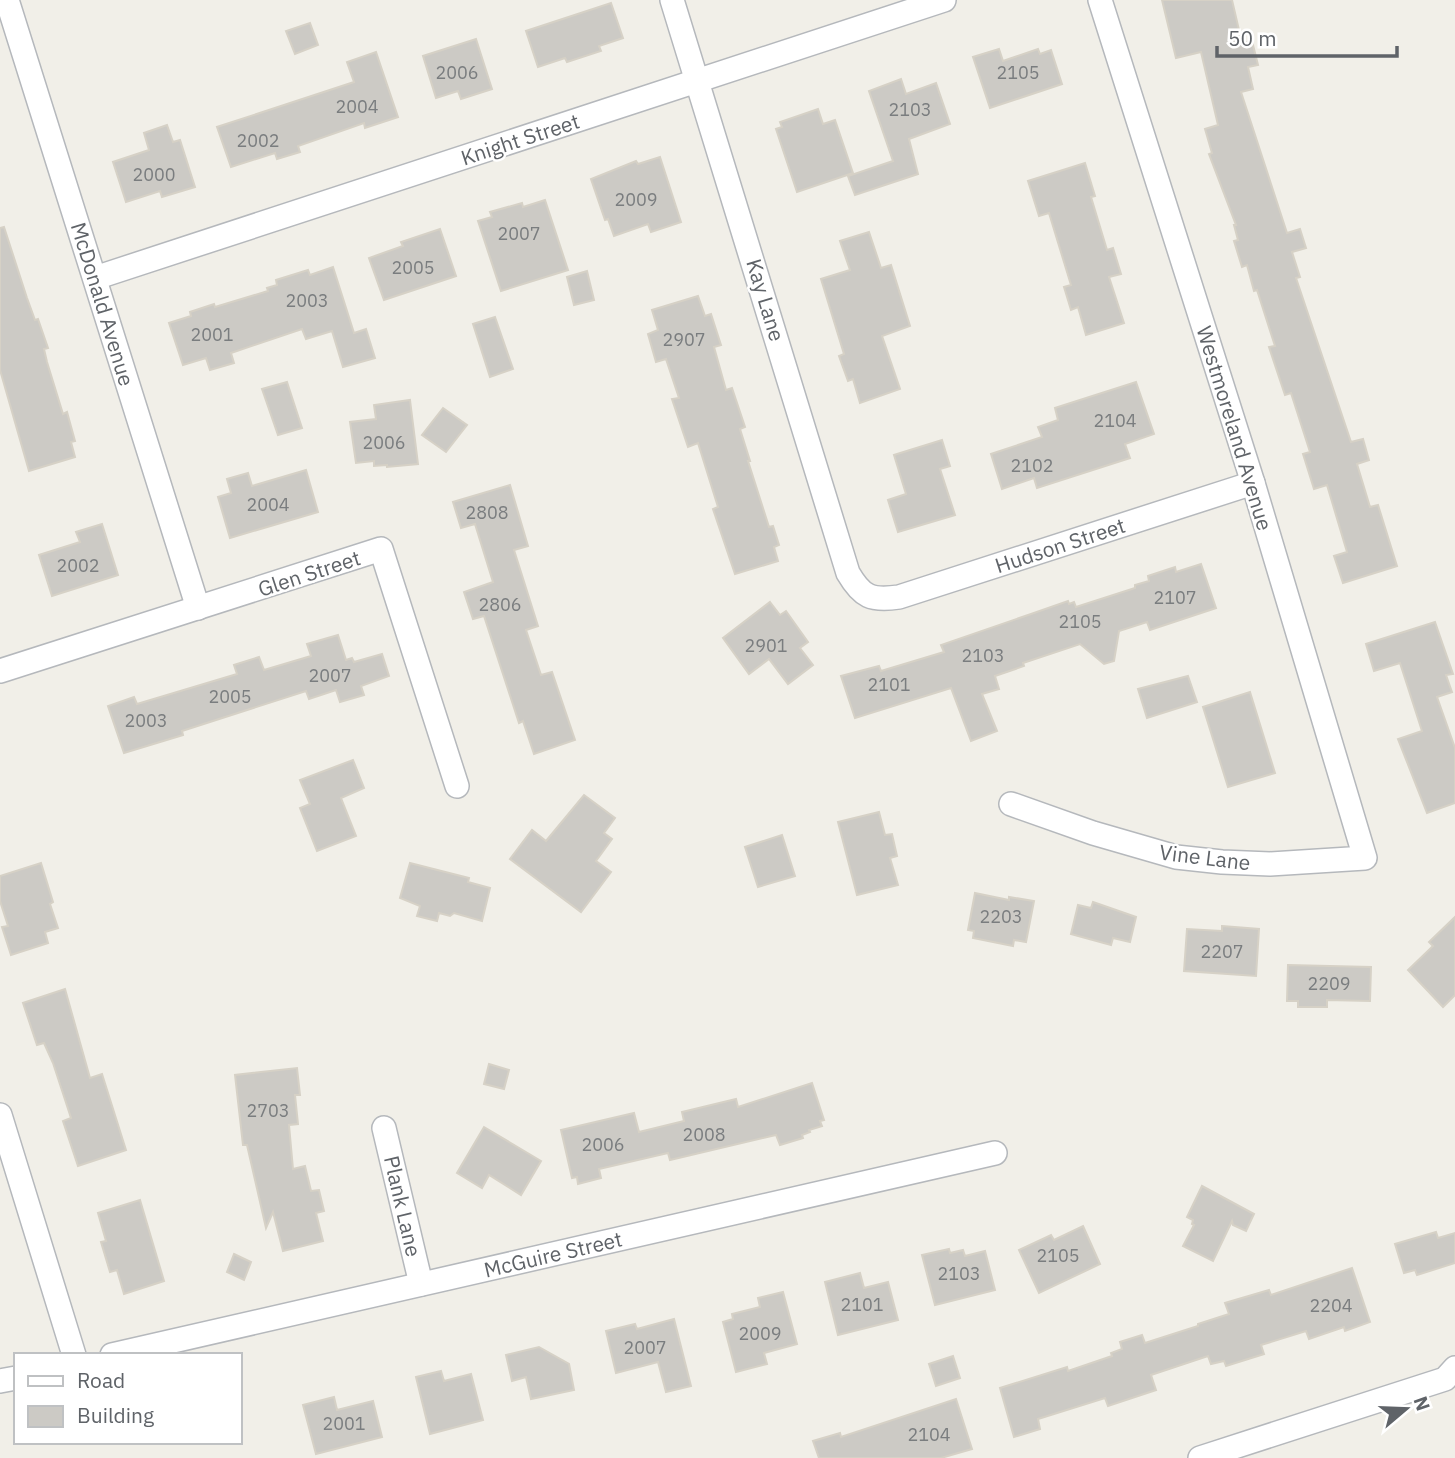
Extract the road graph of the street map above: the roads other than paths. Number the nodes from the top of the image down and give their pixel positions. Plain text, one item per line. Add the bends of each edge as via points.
1 (7, 0) edge
2 (672, 0) edge
3 (944, 0) edge
4 (1100, 0) edge
5 (699, 81) junction
6 (95, 278) junction
7 (1253, 483) junction
8 (867, 595) joint
9 (198, 608) junction
10 (0, 671) edge
11 (457, 786) dead end
12 (1011, 804) dead end
13 (1365, 858) joint
14 (0, 1115) edge
15 (384, 1128) dead end
16 (995, 1153) dead end
17 (421, 1284) junction
18 (73, 1353) edge
19 (121, 1353) edge
20 (1455, 1368) edge
21 (1200, 1458) edge

1 - 6 street, McDonald Avenue
2 - 5 street, Kay Lane
3 - 5 street, Knight Street
4 - 7 street, Westmoreland Avenue
5 - 6 street, Knight Street
5 - 8 street, Kay Lane via 848,573
6 - 9 street, McDonald Avenue
7 - 8 street, Hudson Street via 899,597
7 - 13 street, Westmoreland Avenue
9 - 10 street, Glen Street
9 - 11 street, Glen Street via 382,550
12 - 13 street, Vine Lane via 1176,857 1270,864
14 - 18 street
15 - 17 street, Plank Lane
16 - 17 street, McGuire Street
17 - 19 street, McGuire Street
20 - 21 street via 1446,1379

